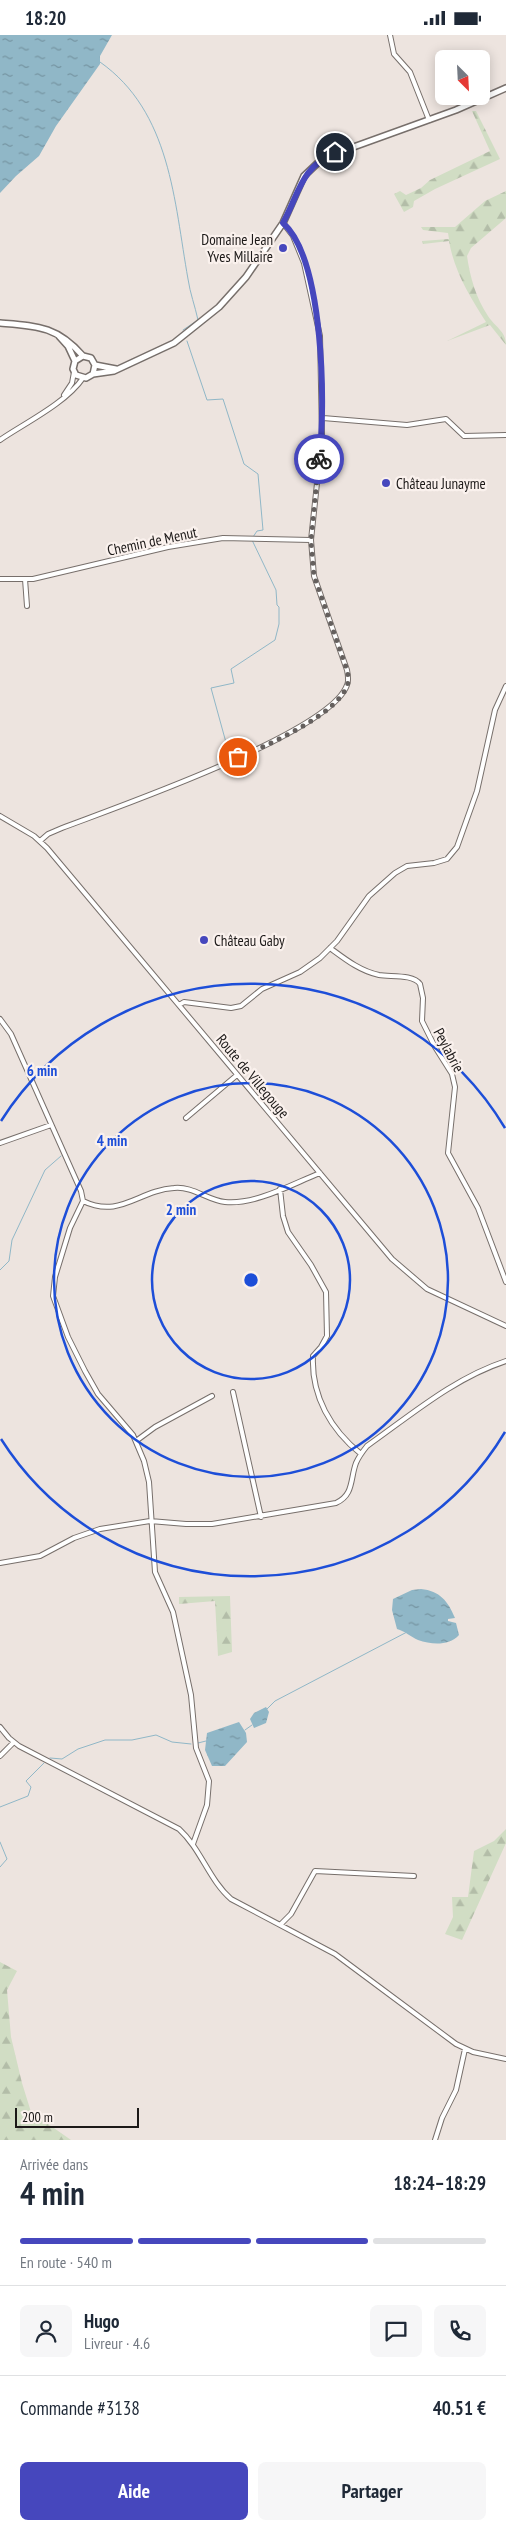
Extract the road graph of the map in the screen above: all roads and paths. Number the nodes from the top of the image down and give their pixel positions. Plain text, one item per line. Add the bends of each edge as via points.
1 (390, 35) edge
2 (506, 88) edge
3 (429, 120) junction
4 (283, 223) junction
5 (0, 323) edge
6 (56, 332) junction
7 (83, 356) junction
8 (75, 361) junction
9 (95, 365) junction
10 (119, 369) junction
11 (74, 372) junction
12 (93, 374) junction
13 (82, 378) junction
14 (63, 397) junction
15 (323, 418) junction
16 (506, 435) edge
17 (0, 440) edge
18 (311, 541) junction
19 (0, 579) edge
20 (25, 579) junction
21 (27, 606) dead end
22 (506, 686) edge
23 (0, 817) edge
24 (40, 841) junction
25 (330, 949) junction
26 (178, 1005) junction
27 (0, 1019) edge
28 (237, 1075) junction
29 (186, 1118) dead end
30 (51, 1125) junction
31 (0, 1143) edge
32 (320, 1173) junction
33 (280, 1189) junction
34 (83, 1201) junction
35 (506, 1282) edge
36 (506, 1325) edge
37 (506, 1361) edge
38 (233, 1391) dead end
39 (212, 1396) dead end
40 (136, 1441) junction
41 (361, 1454) junction
42 (261, 1517) junction
43 (150, 1521) junction
44 (0, 1563) edge
45 (0, 1727) edge
46 (13, 1743) junction
47 (0, 1756) edge
48 (193, 1843) junction
49 (414, 1876) dead end
50 (281, 1924) junction
51 (465, 2049) junction
52 (506, 2059) edge
53 (436, 2140) edge

1 - 3 street via 394,54 410,72
2 - 3 main road
3 - 4 main road via 324,158 304,176
4 - 10 main road via 246,277 220,307 174,343
4 - 15 street via 298,246 312,294 321,347
5 - 6 main road via 45,327
6 - 7 main road
6 - 8 main road
7 - 8 main road
7 - 9 main road via 91,358
8 - 11 main road
9 - 10 main road
9 - 12 main road
10 - 12 main road
11 - 13 main road
11 - 14 street via 72,383
12 - 13 main road
13 - 14 street
14 - 17 street
15 - 16 street via 407,425 446,419 464,436
15 - 18 street
18 - 20 street, Chemin de Menut via 223,538
18 - 24 street via 314,576 347,670 348,685 342,694 311,720 271,744 62,828
19 - 20 street, Chemin de Menut
20 - 21 street
22 - 25 street via 495,709 479,781 461,837 451,855 442,862 407,866 395,873 369,896
23 - 24 street, Route de Villegouge
24 - 26 street, Route de Villegouge
25 - 26 street via 300,972 262,989 241,1006 231,1008 184,1002
25 - 35 street, Peylabrie via 372,973 419,982 424,998 422,1021 452,1074 455,1087 448,1153 483,1219
26 - 28 street, Route de Villegouge
27 - 30 street via 11,1035
28 - 29 street
28 - 32 street, Route de Villegouge
30 - 31 street
30 - 34 street
32 - 33 street
32 - 36 street, Route de Villegouge via 392,1259 418,1283 452,1302
33 - 34 street via 232,1202 176,1187 116,1207 97,1207
33 - 41 street via 288,1232 326,1292 327,1336 313,1356 312,1369 322,1406 331,1425
34 - 40 street via 67,1237 53,1296 68,1337 91,1383
37 - 41 street via 449,1388 367,1446
38 - 42 street
39 - 40 street
40 - 43 street via 149,1483
41 - 42 street via 349,1492 342,1501
42 - 43 street via 198,1525
43 - 44 street via 100,1529 40,1556
43 - 48 street via 154,1572 173,1612 191,1695 196,1748 209,1781 207,1805
45 - 46 street
46 - 47 street
46 - 48 street via 171,1824
48 - 50 street via 227,1895
49 - 50 street via 315,1871 291,1914
50 - 51 street via 335,1954
51 - 52 street
51 - 53 street via 456,2090

